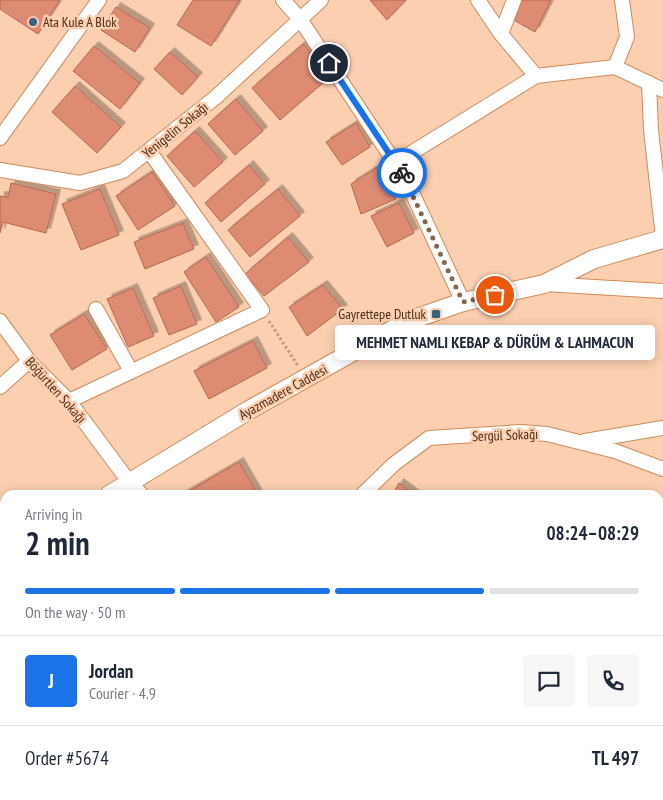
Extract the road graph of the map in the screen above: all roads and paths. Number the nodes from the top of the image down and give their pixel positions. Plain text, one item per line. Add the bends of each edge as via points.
1 (100, 0) edge
2 (283, 0) edge
3 (321, 0) edge
4 (478, 0) edge
5 (514, 0) edge
6 (622, 0) edge
7 (300, 19) junction
8 (501, 34) junction
9 (615, 67) junction
10 (536, 76) junction
11 (649, 83) junction
12 (663, 90) edge
13 (0, 138) edge
14 (148, 151) junction
15 (396, 163) junction
16 (0, 170) edge
17 (663, 239) edge
18 (544, 284) junction
19 (663, 291) edge
20 (463, 302) junction
21 (96, 309) dead end
22 (262, 310) junction
23 (0, 321) edge
24 (29, 361) junction
25 (131, 371) junction
26 (306, 379) junction
27 (0, 387) edge
28 (69, 400) junction
29 (663, 428) edge
30 (579, 442) junction
31 (663, 469) edge
32 (136, 489) edge
33 (367, 490) edge

1 - 13 street
2 - 7 street
3 - 7 street, Yenigelin Sokağı
4 - 8 street
5 - 8 street
6 - 9 street via 626,37
7 - 14 street, Yenigelin Sokağı via 216,97
7 - 15 street
8 - 10 street
9 - 10 street
9 - 11 street
10 - 15 street
11 - 12 street
11 - 17 street
14 - 16 street, Yenigelin Sokağı via 124,171 80,183
14 - 22 street
15 - 20 street
17 - 18 street, Ayazmadere Caddesi via 594,259
18 - 19 street
18 - 20 street, Ayazmadere Caddesi
20 - 26 street, Ayazmadere Caddesi via 408,321
21 - 25 street
22 - 25 street
22 - 26 path
23 - 24 street, Böğürtlen Sokağı
24 - 27 street
24 - 28 street, Böğürtlen Sokağı
25 - 28 street
26 - 32 street, Ayazmadere Caddesi via 250,410
28 - 32 street, Böğürtlen Sokağı
29 - 30 street
30 - 31 street, Sergül Sokağı
30 - 33 street, Sergül Sokağı via 547,434 520,432 429,438 394,464

